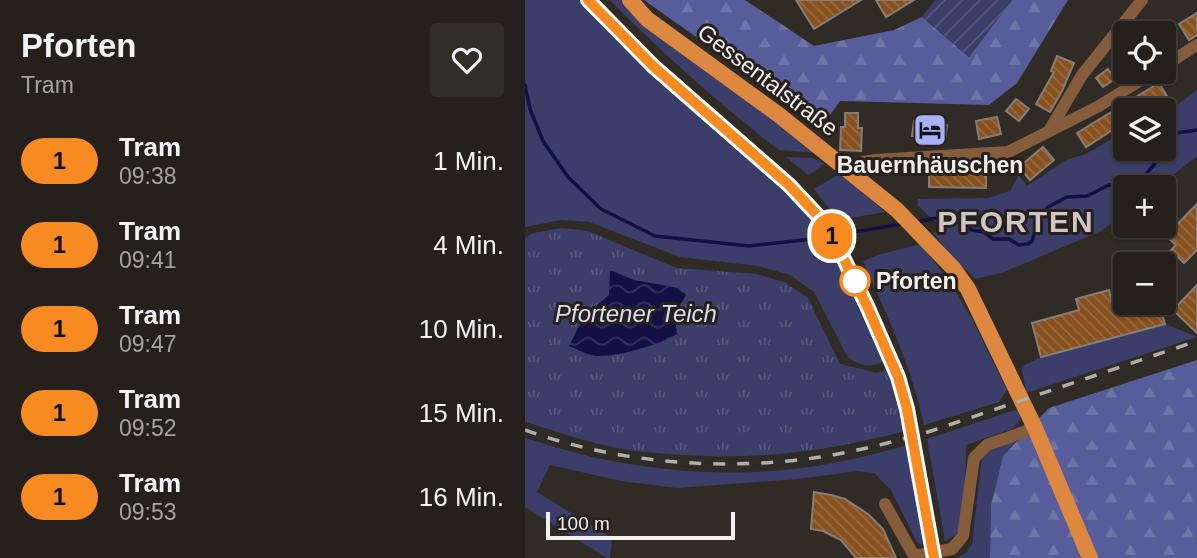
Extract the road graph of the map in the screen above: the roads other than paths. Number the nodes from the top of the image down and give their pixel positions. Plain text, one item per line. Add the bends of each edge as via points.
1 (630, 0) edge
2 (1142, 0) edge
3 (1197, 45) edge
4 (1176, 58) edge
5 (1135, 84) edge
6 (1049, 131) junction
7 (847, 170) junction
8 (1035, 428) junction
9 (885, 504) dead end
10 (952, 553) edge
11 (914, 557) edge
12 (1090, 558) edge

1 - 7 main road, Gessentalstraße via 647,19
2 - 6 street via 1082,75
3 - 4 street
5 - 6 street
6 - 7 street via 1007,152 875,160
7 - 8 main road, Gessentalstraße via 897,210 953,268 968,289
8 - 10 street via 987,445 974,458 963,536
8 - 12 main road, Gessentalstraße
9 - 11 street
10 - 11 street

